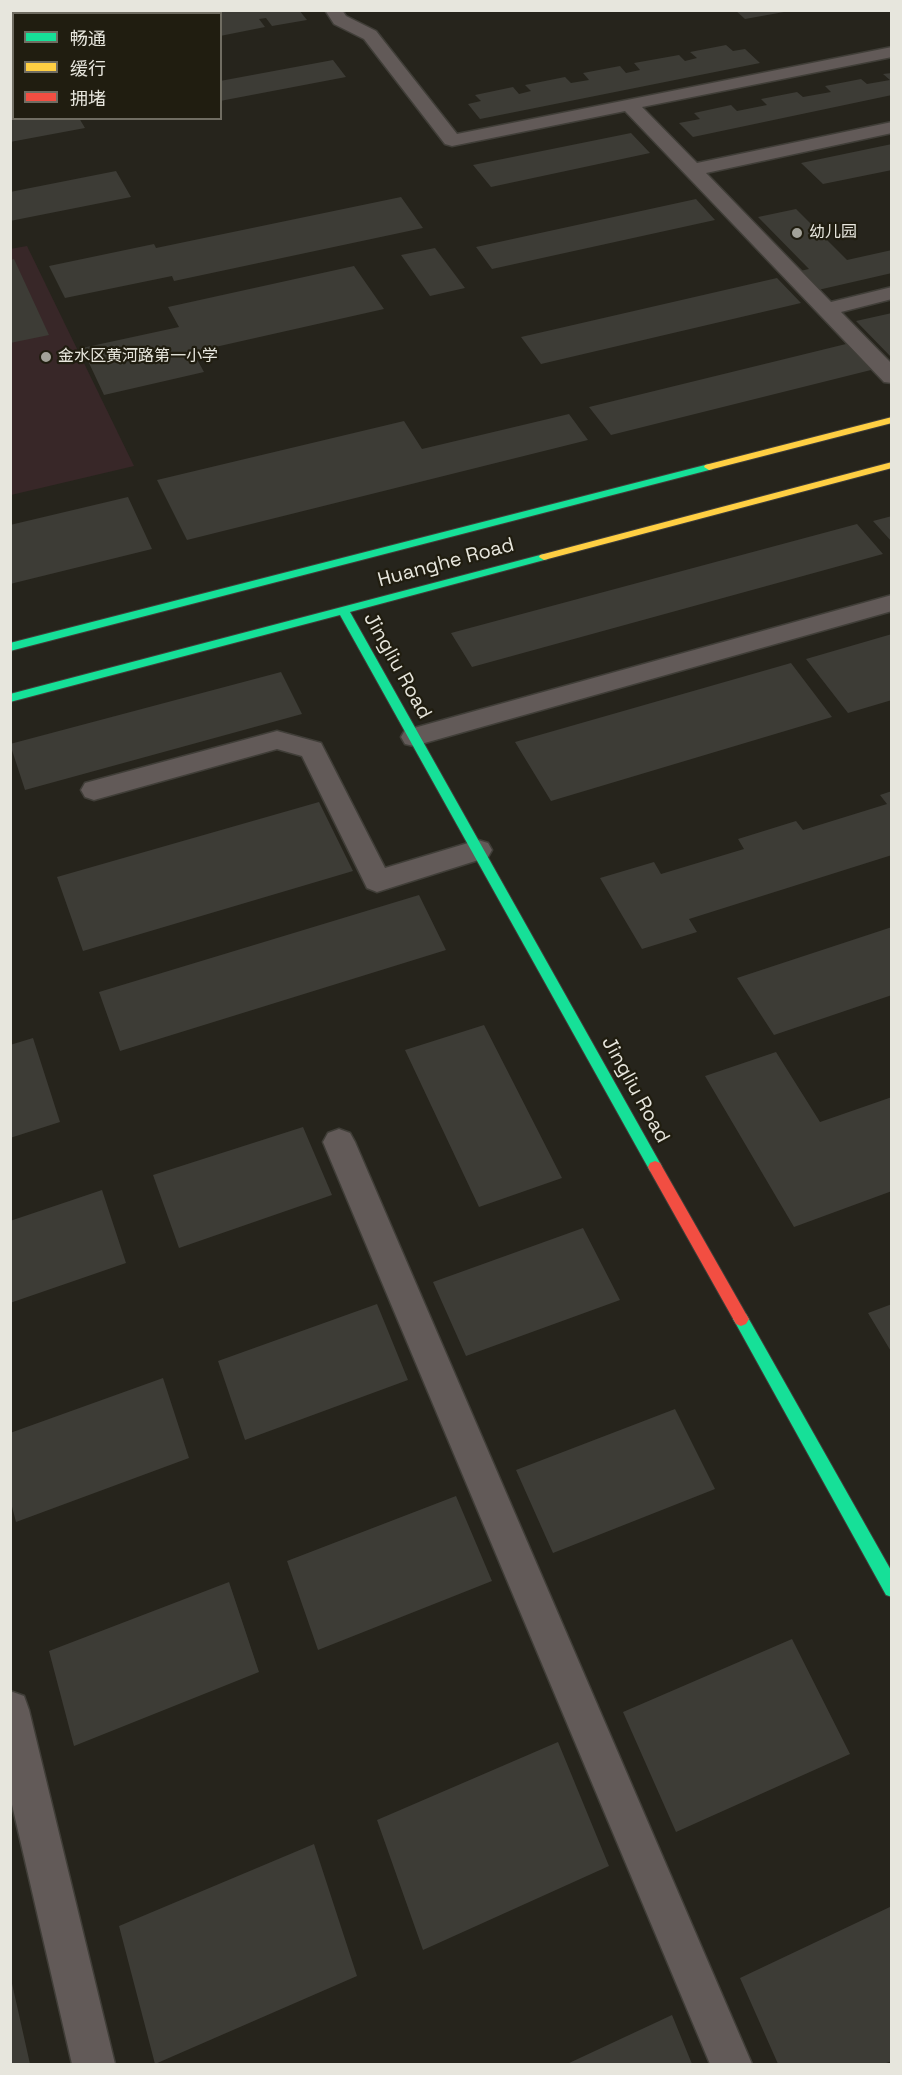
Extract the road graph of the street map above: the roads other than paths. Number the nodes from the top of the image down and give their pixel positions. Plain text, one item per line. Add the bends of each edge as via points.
1 (333, 10) edge
2 (891, 52) edge
3 (630, 105) junction
4 (891, 127) edge
5 (692, 170) junction
6 (891, 293) edge
7 (826, 309) junction
8 (891, 377) edge
9 (891, 420) edge
10 (891, 465) edge
11 (891, 603) edge
12 (343, 610) junction
13 (10, 647) edge
14 (10, 698) edge
15 (414, 737) junction
16 (94, 790) dead end
17 (478, 850) junction
18 (339, 1142) dead end
19 (891, 1589) edge
20 (10, 1710) edge
21 (94, 2064) edge
22 (731, 2064) edge

1 - 3 lane via 340,20 370,35 452,140
2 - 3 lane
3 - 5 lane
4 - 5 lane
5 - 7 lane
6 - 7 lane
7 - 8 lane
9 - 13 main road, Huanghe Road
10 - 12 main road, Huanghe Road
11 - 15 lane
12 - 14 main road, Huanghe Road
12 - 15 main road, Jingliu Road
15 - 17 main road, Jingliu Road
16 - 17 lane via 277,740 312,750 377,880
17 - 19 main road, Jingliu Road
18 - 22 lane
20 - 21 lane

